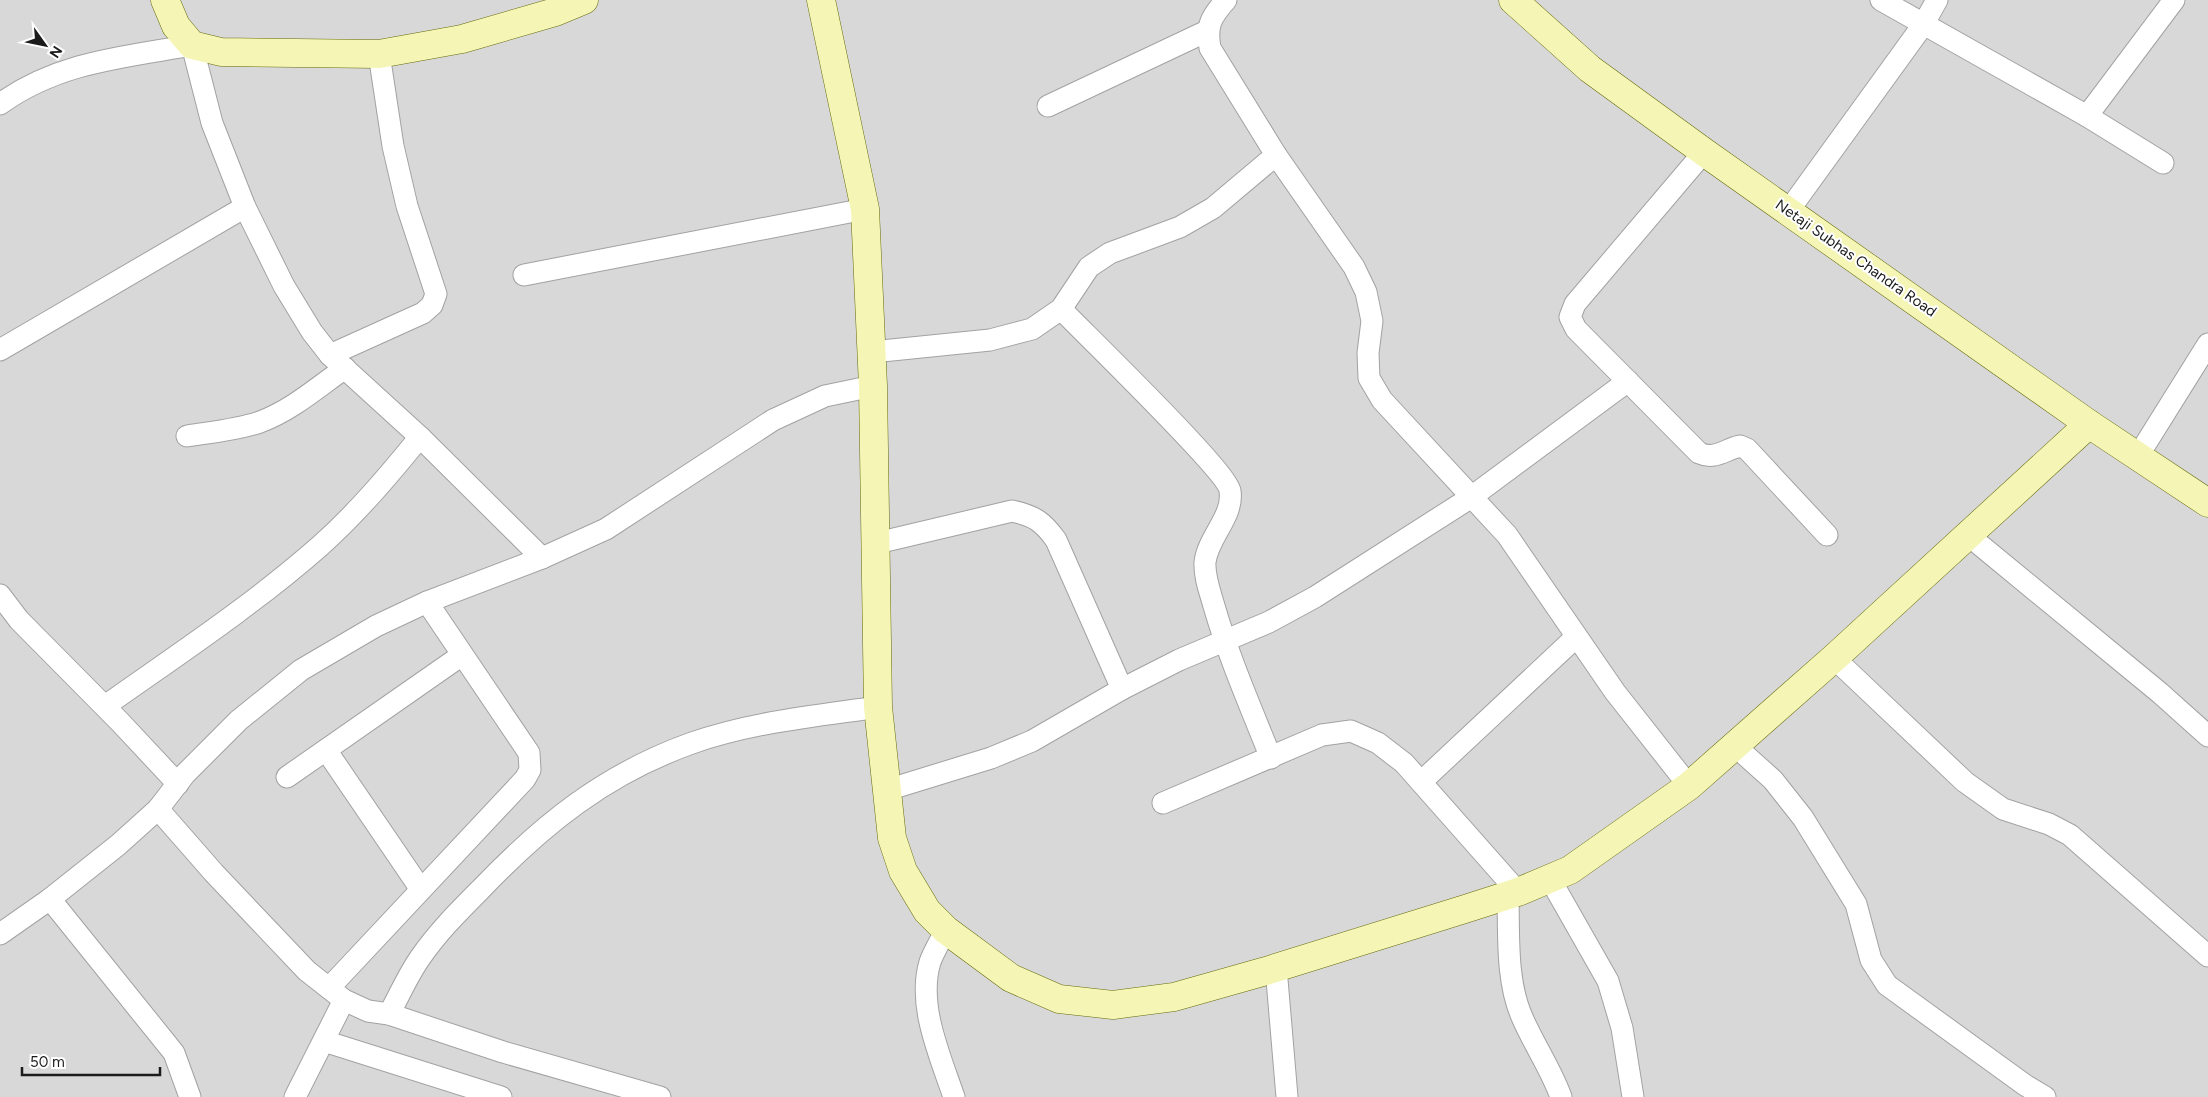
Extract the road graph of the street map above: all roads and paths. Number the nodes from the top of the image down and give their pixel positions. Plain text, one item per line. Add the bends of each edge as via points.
1 (165, 0) edge
2 (584, 0) edge
3 (821, 0) edge
4 (1226, 0) edge
5 (1513, 0) edge
6 (1881, 0) edge
7 (1937, 0) edge
8 (2174, 0) edge
9 (1923, 25) junction
10 (1207, 31) junction
11 (192, 45) junction
12 (379, 54) junction
13 (0, 104) edge
14 (1048, 106) dead end
15 (2086, 116) junction
16 (1704, 152) junction
17 (1276, 155) junction
18 (2163, 163) dead end
19 (245, 207) junction
20 (865, 209) junction
21 (1789, 210) junction
22 (524, 275) dead end
23 (1061, 309) junction
24 (2208, 344) edge
25 (0, 350) edge
26 (872, 352) junction
27 (338, 361) junction
28 (1628, 381) junction
29 (873, 386) junction
30 (2089, 424) junction
31 (187, 436) dead end
32 (420, 437) junction
33 (2138, 456) junction
34 (1470, 498) junction
35 (2208, 503) edge
36 (1827, 535) dead end
37 (1968, 535) junction
38 (877, 543) junction
39 (542, 558) junction
40 (0, 595) edge
41 (427, 602) junction
42 (1576, 637) junction
43 (1224, 640) junction
44 (462, 655) junction
45 (1834, 658) junction
46 (1122, 688) junction
47 (104, 706) junction
48 (878, 707) junction
49 (2208, 736) edge
50 (1734, 745) junction
51 (326, 750) junction
52 (1271, 758) junction
53 (287, 777) dead end
54 (1421, 782) junction
55 (178, 784) junction
56 (1689, 786) junction
57 (886, 790) junction
58 (1163, 803) dead end
59 (158, 809) junction
60 (1550, 879) junction
61 (420, 888) junction
62 (1513, 894) junction
63 (50, 899) junction
64 (946, 930) junction
65 (0, 934) edge
66 (2208, 956) edge
67 (1276, 968) junction
68 (336, 994) junction
69 (389, 1014) junction
70 (324, 1041) junction
71 (190, 1097) edge
72 (295, 1097) edge
73 (501, 1097) edge
74 (660, 1097) edge
75 (954, 1097) edge
76 (1287, 1097) edge
77 (1561, 1097) edge
78 (1633, 1097) edge
79 (2045, 1097) edge

1 - 11 street via 176,26
2 - 12 street via 555,12 462,39
3 - 20 street
4 - 10 street via 1215,12
5 - 16 street, Netaji Subhas Chandra Road via 1590,69
6 - 9 street
7 - 9 street
8 - 15 street
9 - 15 street
9 - 21 street
10 - 14 street
10 - 17 street via 1210,48
11 - 12 street via 221,52
11 - 13 street via 81,65 48,75
11 - 19 street via 212,123
12 - 27 street via 393,146 407,206 436,294 432,305 423,313
15 - 18 street
16 - 21 street, Netaji Subhas Chandra Road
16 - 28 street via 1575,304 1570,317 1576,329
17 - 23 street via 1213,208 1180,227 1110,253 1089,267
17 - 34 street via 1354,267 1366,292 1372,321 1369,378 1382,400
19 - 25 street
19 - 27 street via 284,286 312,332
20 - 22 street
20 - 26 street
21 - 30 street, Netaji Subhas Chandra Road
23 - 26 street via 1032,329 990,340
23 - 43 street via 1188,440 1230,490 1228,507 1211,541 1205,562
24 - 33 street
26 - 29 street
27 - 31 street via 294,405 236,429
27 - 32 street
28 - 34 street
28 - 36 street via 1699,453 1717,456 1740,446 1747,449
29 - 38 street
29 - 39 street via 825,396 773,420 606,530
30 - 33 street, Netaji Subhas Chandra Road
30 - 37 street
32 - 39 street
32 - 47 street via 370,497 320,546
33 - 35 street, Netaji Subhas Chandra Road
34 - 42 street via 1507,536
34 - 43 street via 1315,597 1269,622
37 - 45 street
37 - 49 street
38 - 46 street via 1012,512 1029,514 1045,525 1056,540
38 - 48 street
39 - 41 street
40 - 47 street via 19,620
41 - 44 street
41 - 55 street via 376,626 301,670 239,720
42 - 54 street
42 - 56 street
43 - 46 street
43 - 52 street
44 - 51 street
44 - 61 street via 529,753 530,770
45 - 50 street
45 - 66 street via 1966,782 2003,809 2049,824 2070,835
46 - 57 street via 1032,741 992,758
47 - 55 street
48 - 57 street
48 - 69 street via 772,722 693,743 631,769 572,805 519,849 461,908 420,958
50 - 56 street
50 - 79 street via 1773,780 1803,818 1856,904 1871,960 1887,985
51 - 53 street
51 - 61 street
52 - 54 street via 1322,734 1351,731 1378,743 1404,763
52 - 58 street
54 - 62 street
55 - 59 street
56 - 60 street via 1570,870
57 - 64 street via 892,838 903,871 927,911
59 - 63 street
59 - 68 street via 258,920 308,971
60 - 62 street
60 - 78 street via 1608,981 1622,1028
61 - 68 street
62 - 67 street
62 - 77 street via 1514,990 1522,1017
63 - 65 street
63 - 71 street via 174,1053
64 - 67 street via 1011,978 1059,999 1113,1005 1174,997
64 - 75 street via 930,962 925,995
67 - 76 street
68 - 69 street via 368,1011
68 - 70 street
69 - 74 street via 503,1052
70 - 72 street
70 - 73 street

